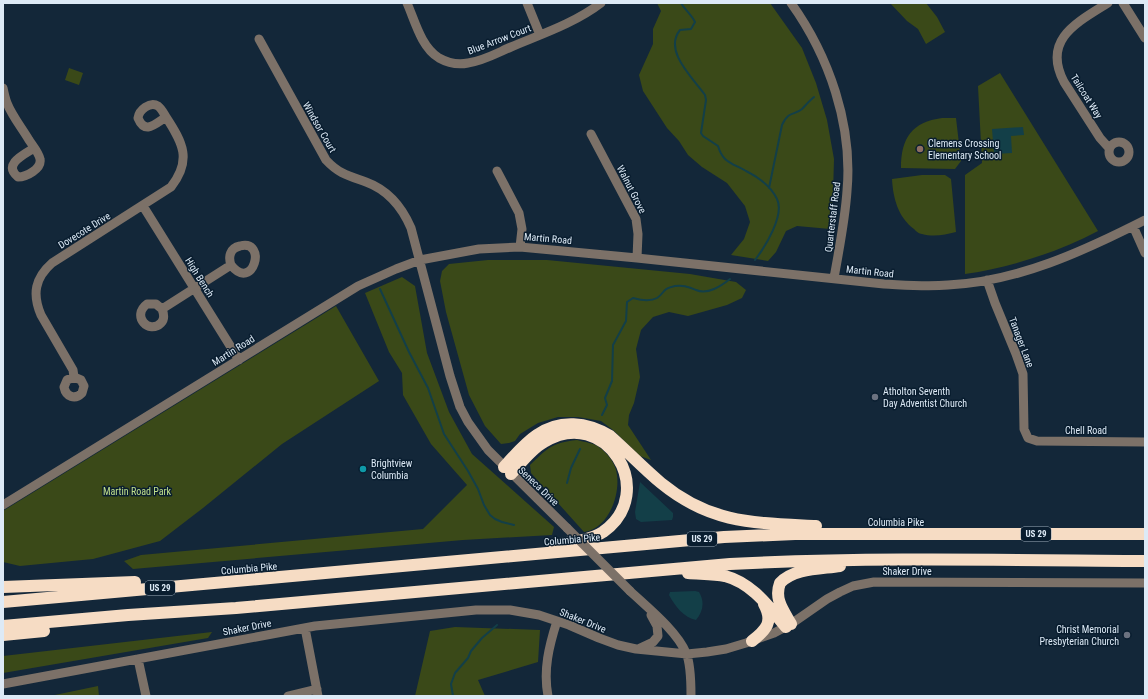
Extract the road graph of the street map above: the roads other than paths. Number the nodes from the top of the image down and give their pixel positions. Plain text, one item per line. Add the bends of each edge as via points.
1 (407, 3) edge
2 (527, 3) edge
3 (601, 3) edge
4 (791, 3) edge
5 (1108, 3) edge
6 (1123, 3) edge
7 (540, 35) junction
8 (1145, 38) edge
9 (259, 39) dead end
10 (3, 88) edge
11 (5, 101) edge
12 (166, 118) dead end
13 (592, 134) dead end
14 (34, 148) dead end
15 (1109, 148) dead end
16 (498, 171) dead end
17 (143, 206) junction
18 (1145, 220) edge
19 (1133, 226) junction
20 (520, 247) junction
21 (1145, 253) edge
22 (637, 258) junction
23 (420, 260) junction
24 (231, 265) dead end
25 (834, 278) junction
26 (987, 280) junction
27 (194, 289) junction
28 (162, 309) dead end
29 (238, 360) junction
30 (74, 377) dead end
31 (1028, 438) joint
32 (1145, 442) edge
33 (508, 470) junction
34 (3, 505) edge
35 (926, 534) junction
36 (1145, 534) edge
37 (479, 559) junction
38 (888, 560) junction
39 (1145, 561) edge
40 (653, 570) junction
41 (316, 574) junction
42 (1145, 583) edge
43 (3, 587) edge
44 (759, 596) junction
45 (3, 602) edge
46 (236, 608) junction
47 (648, 608) junction
48 (557, 621) junction
49 (789, 625) junction
50 (3, 626) edge
51 (305, 628) junction
52 (3, 635) edge
53 (752, 641) junction
54 (636, 649) junction
55 (687, 654) junction
56 (138, 659) junction
57 (3, 684) edge
58 (317, 692) edge
59 (146, 696) edge
60 (288, 696) edge
61 (548, 696) edge
62 (691, 696) edge

1 - 7 street, Blue Arrow Court via 427,46 438,57 451,63 477,61
2 - 7 street
3 - 7 street, Blue Arrow Court via 580,17
4 - 25 street, Quarterstaff Road via 825,63 843,124 848,168 847,190
5 - 15 street, Tailcoat Way via 1066,32 1057,58 1064,82
6 - 8 street
9 - 23 street, Windsor Court via 326,160 341,173 375,186 396,202 409,223
10 - 11 street
11 - 14 street
12 - 17 street, Dovecote Drive via 182,144 183,165 171,187
13 - 22 street, Walnut Grove via 636,219
16 - 20 street via 519,214 522,229
17 - 27 street, High Bench
17 - 30 street, Dovecote Drive via 52,263 39,279 37,307 70,362
18 - 19 street, Martin Road
19 - 21 street
19 - 26 street, Martin Road via 1058,260
20 - 22 street, Martin Road
20 - 23 street, Martin Road via 479,248
22 - 25 street, Martin Road
23 - 29 street, Martin Road via 358,286
23 - 33 street, Seneca Drive via 460,406 476,435
24 - 27 street
25 - 26 street, Martin Road via 912,286 948,286
26 - 31 street, Tanager Lane via 1023,374 1024,429
27 - 28 street
27 - 29 street, High Bench
29 - 34 street, Martin Road
31 - 32 street, Chell Road via 1037,441
33 - 35 highway via 537,435 564,424 582,424 602,430 661,484 690,503 734,520
33 - 37 highway via 550,438 572,433 589,435 612,448 622,464 627,481 623,509 603,532 588,539
33 - 47 street, Seneca Drive, bridge
35 - 36 highway, Columbia Pike / US 29
35 - 37 highway, Columbia Pike / US 29 via 724,537
37 - 41 highway, Columbia Pike / US 29
38 - 39 highway
38 - 40 highway via 800,560
38 - 49 highway via 798,572 785,578 780,583 778,595
40 - 44 highway via 725,576 749,587
40 - 46 highway
41 - 43 highway
41 - 45 highway, Columbia Pike / US 29
42 - 49 street, Shaker Drive via 874,582 853,586 840,592
44 - 49 highway
44 - 53 highway via 767,611 768,623 766,629
46 - 50 highway
46 - 52 highway
47 - 54 street via 657,626 658,636 653,642
47 - 55 street, Seneca Drive via 680,642
48 - 51 street, Shaker Drive via 510,610 483,609
48 - 54 street, Shaker Drive via 618,645
48 - 61 street via 546,665
49 - 53 street, Shaker Drive
51 - 56 street, Shaker Drive
51 - 58 street
53 - 55 street, Shaker Drive via 726,649
54 - 55 street, Shaker Drive
55 - 62 street, Seneca Drive
56 - 57 street, Shaker Drive
56 - 59 street
58 - 60 street

